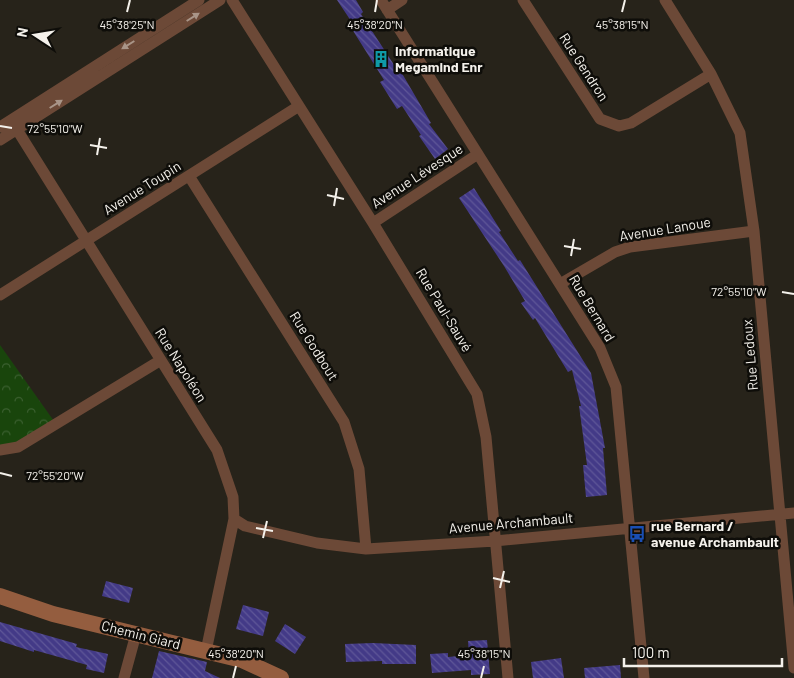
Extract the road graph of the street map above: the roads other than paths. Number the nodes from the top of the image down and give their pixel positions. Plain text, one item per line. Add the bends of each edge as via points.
1 (199, 0) edge
2 (220, 0) edge
3 (232, 0) edge
4 (402, 0) edge
5 (523, 0) edge
6 (666, 0) edge
7 (384, 5) edge
8 (97, 72) junction
9 (711, 74) junction
10 (299, 106) junction
11 (14, 125) junction
12 (0, 127) edge
13 (0, 140) edge
14 (478, 154) junction
15 (189, 176) junction
16 (373, 222) junction
17 (754, 232) junction
18 (86, 241) junction
19 (560, 284) junction
20 (0, 295) edge
21 (161, 360) junction
22 (0, 450) edge
23 (794, 512) edge
24 (780, 514) junction
25 (234, 519) junction
26 (631, 528) junction
27 (495, 541) junction
28 (366, 549) junction
29 (0, 596) edge
30 (136, 634) junction
31 (206, 651) junction
32 (794, 668) edge
33 (124, 678) edge
34 (281, 678) edge
35 (508, 678) edge
36 (644, 678) edge

1 -> 8 street
8 -> 2 street
3 - 10 street, Rue Paul-Sauvé
4 - 7 street
5 - 9 street, Rue Gendron via 600,119 619,126 631,123
6 - 9 street, Rue Ledoux
7 - 14 street, Rue Bernard
8 - 11 street
9 - 17 street, Rue Ledoux via 740,133
10 - 15 street, Avenue Toupin
10 - 16 street, Rue Paul-Sauvé
11 - 12 street
11 - 13 street
11 - 18 street, Rue Napoléon
14 - 16 street, Avenue Lévesque
14 - 19 street, Rue Bernard
15 - 18 street, Avenue Toupin
15 - 28 street, Rue Godbout via 344,422 359,470
16 - 27 street, Rue Paul-Sauvé via 477,394 486,437
17 - 19 street, Avenue Lanoue via 630,247 615,252
17 - 24 street, Rue Ledoux
18 - 20 street, Avenue Toupin
18 - 21 street, Rue Napoléon
19 - 26 street, Rue Bernard via 600,348 616,387
21 - 22 street via 18,447
21 - 25 street, Rue Napoléon via 217,450 233,497
23 - 24 street, Avenue Archambault
24 - 26 street, Avenue Archambault
24 - 32 street, Rue Ledoux
25 - 28 street, Avenue Archambault via 245,526 317,543
25 - 31 street, Rue Napoléon
26 - 27 street, Avenue Archambault
26 - 36 street, Rue Bernard
27 - 28 street, Avenue Archambault
27 - 35 street, Rue Paul-Sauvé
29 - 30 street, Chemin Giard via 53,614
30 - 31 street, Chemin Giard
30 - 33 street
31 - 34 street, Chemin Giard via 242,660

